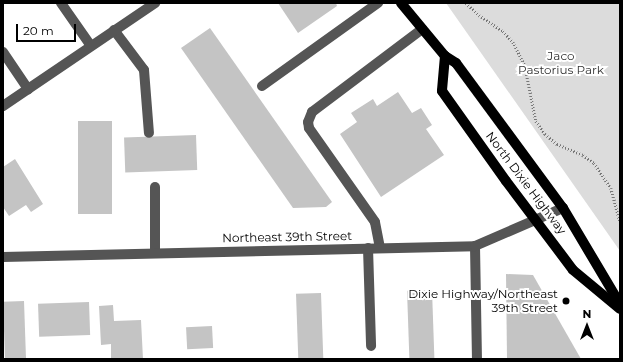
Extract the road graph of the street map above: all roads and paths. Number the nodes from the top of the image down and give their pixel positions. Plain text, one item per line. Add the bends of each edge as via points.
1 (61, 3) edge
2 (155, 3) edge
3 (378, 3) edge
4 (401, 3) edge
5 (466, 3) edge
6 (422, 28) junction
7 (114, 30) junction
8 (91, 46) junction
9 (3, 52) edge
10 (445, 56) junction
11 (262, 86) dead end
12 (28, 89) junction
13 (3, 106) edge
14 (149, 133) dead end
15 (155, 186) dead end
16 (564, 208) junction
17 (536, 220) junction
18 (620, 222) edge
19 (476, 246) junction
20 (368, 248) junction
21 (380, 248) junction
22 (155, 253) junction
23 (3, 257) edge
24 (620, 304) edge
25 (620, 309) edge
26 (371, 346) dead end
27 (476, 359) edge

1 - 8 street
2 - 7 street
3 - 11 street
4 - 6 main road, North Dixie Highway
5 - 18 path via 479,16 503,30 514,42 525,66 536,121 545,134 557,144 583,155 594,163 611,188
6 - 10 main road, North Dixie Highway
6 - 21 street via 312,112 308,122 308,128 375,222
7 - 8 street
7 - 14 street via 144,70
8 - 12 street
9 - 12 street
10 - 16 main road, North Dixie Highway via 456,63
10 - 17 main road, North Dixie Highway via 442,91
12 - 13 street
15 - 22 street
16 - 17 street, Northeast 39th Street
16 - 24 main road, North Dixie Highway
17 - 19 street, Northeast 39th Street
17 - 25 main road, North Dixie Highway via 573,270
19 - 21 street, Northeast 39th Street
19 - 27 street
20 - 21 street, Northeast 39th Street
20 - 22 street, Northeast 39th Street
20 - 26 street
22 - 23 street, Northeast 39th Street

